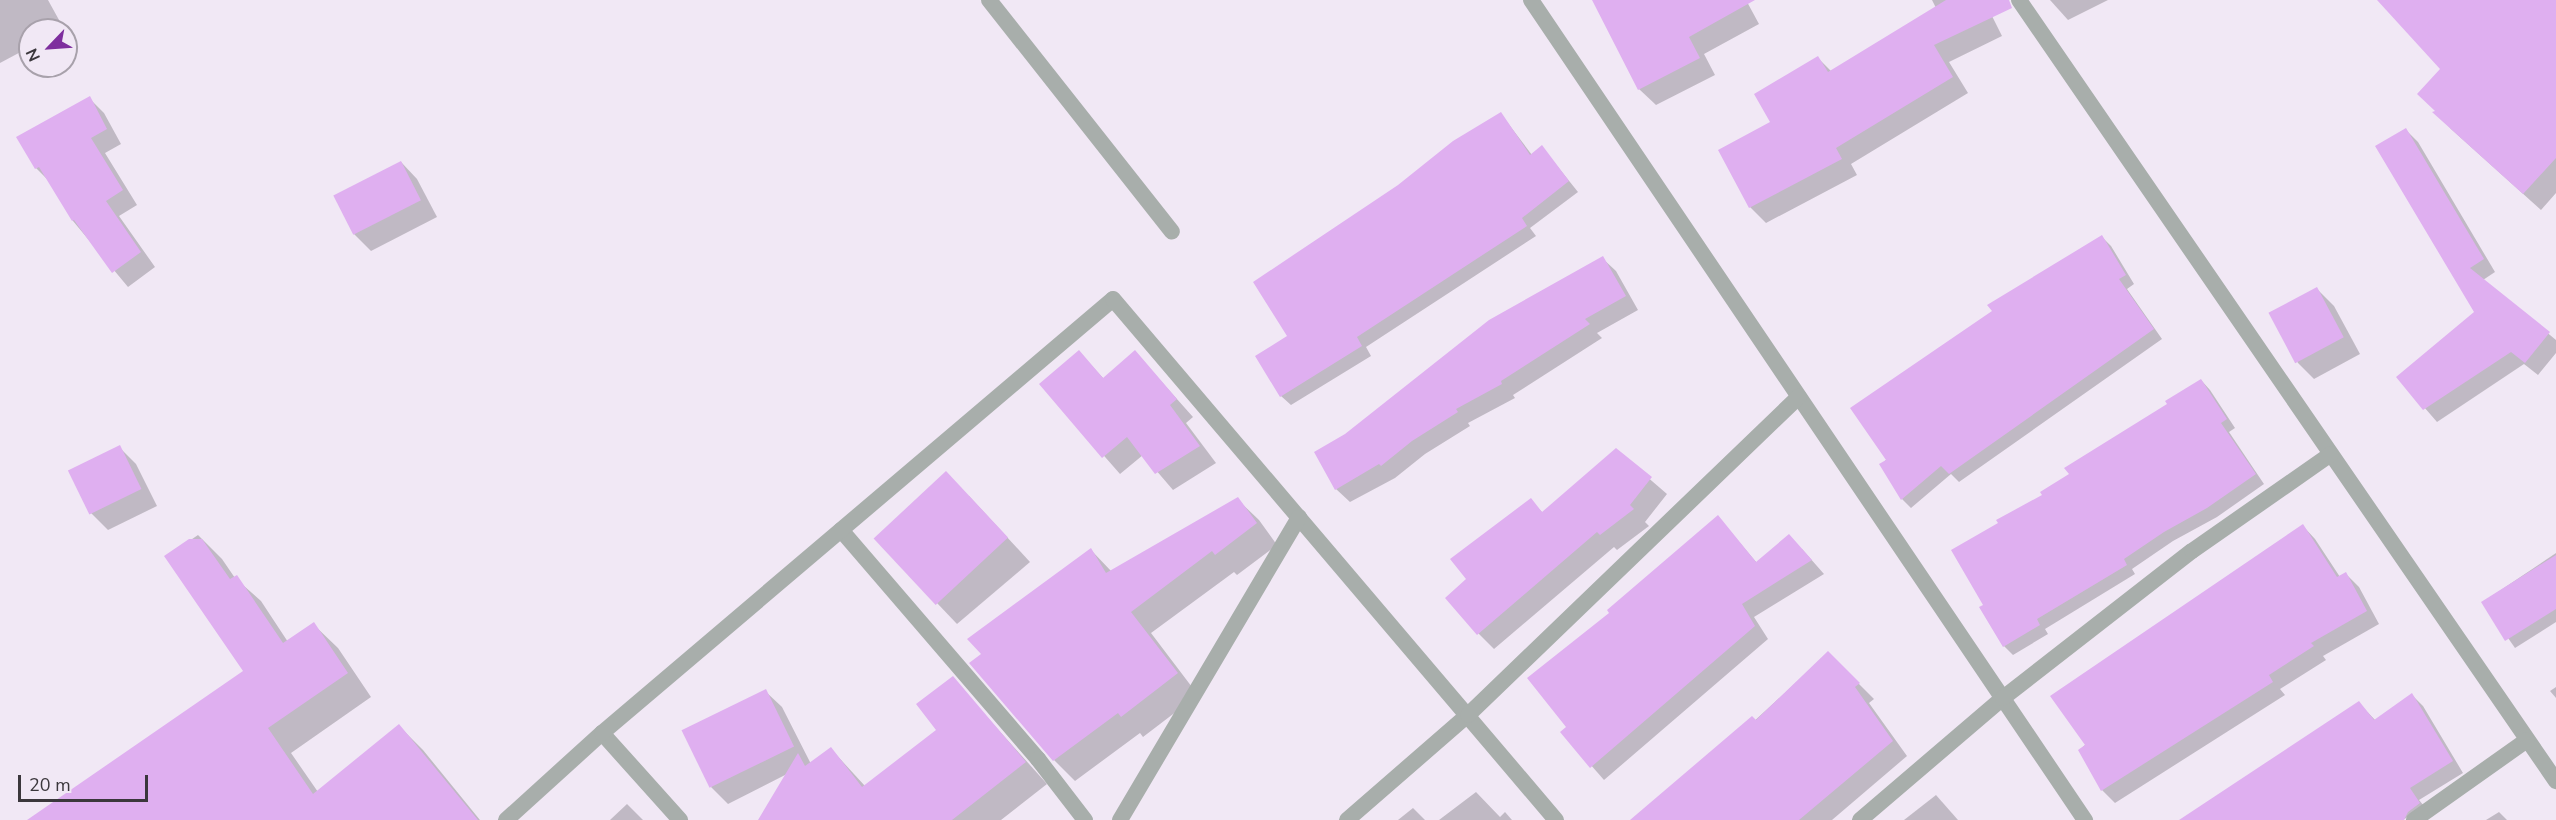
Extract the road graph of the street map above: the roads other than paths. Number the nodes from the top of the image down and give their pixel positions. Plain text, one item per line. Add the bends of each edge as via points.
1 (989, 0) edge
2 (1531, 0) edge
3 (2019, 0) edge
4 (1172, 232) dead end
5 (1799, 397) junction
6 (2331, 454) junction
7 (1299, 517) junction
8 (841, 530) junction
9 (2003, 698) junction
10 (1468, 716) junction
11 (602, 733) junction
12 (2527, 740) junction
13 (2556, 782) edge
14 (507, 820) edge
15 (680, 820) edge
16 (1085, 820) edge
17 (1120, 820) edge
18 (1347, 820) edge
19 (1556, 820) edge
20 (1860, 820) edge
21 (2085, 820) edge
22 (2414, 820) edge

1 - 4 street
2 - 5 street
3 - 6 street
5 - 9 street
5 - 10 street
6 - 9 street via 2192,551
6 - 12 street
7 - 8 street via 1113,299
7 - 10 street
7 - 17 street
8 - 11 street
8 - 16 street via 1038,759
9 - 20 street
9 - 21 street
10 - 18 street
10 - 19 street
11 - 14 street
11 - 15 street
12 - 13 street
12 - 22 street

